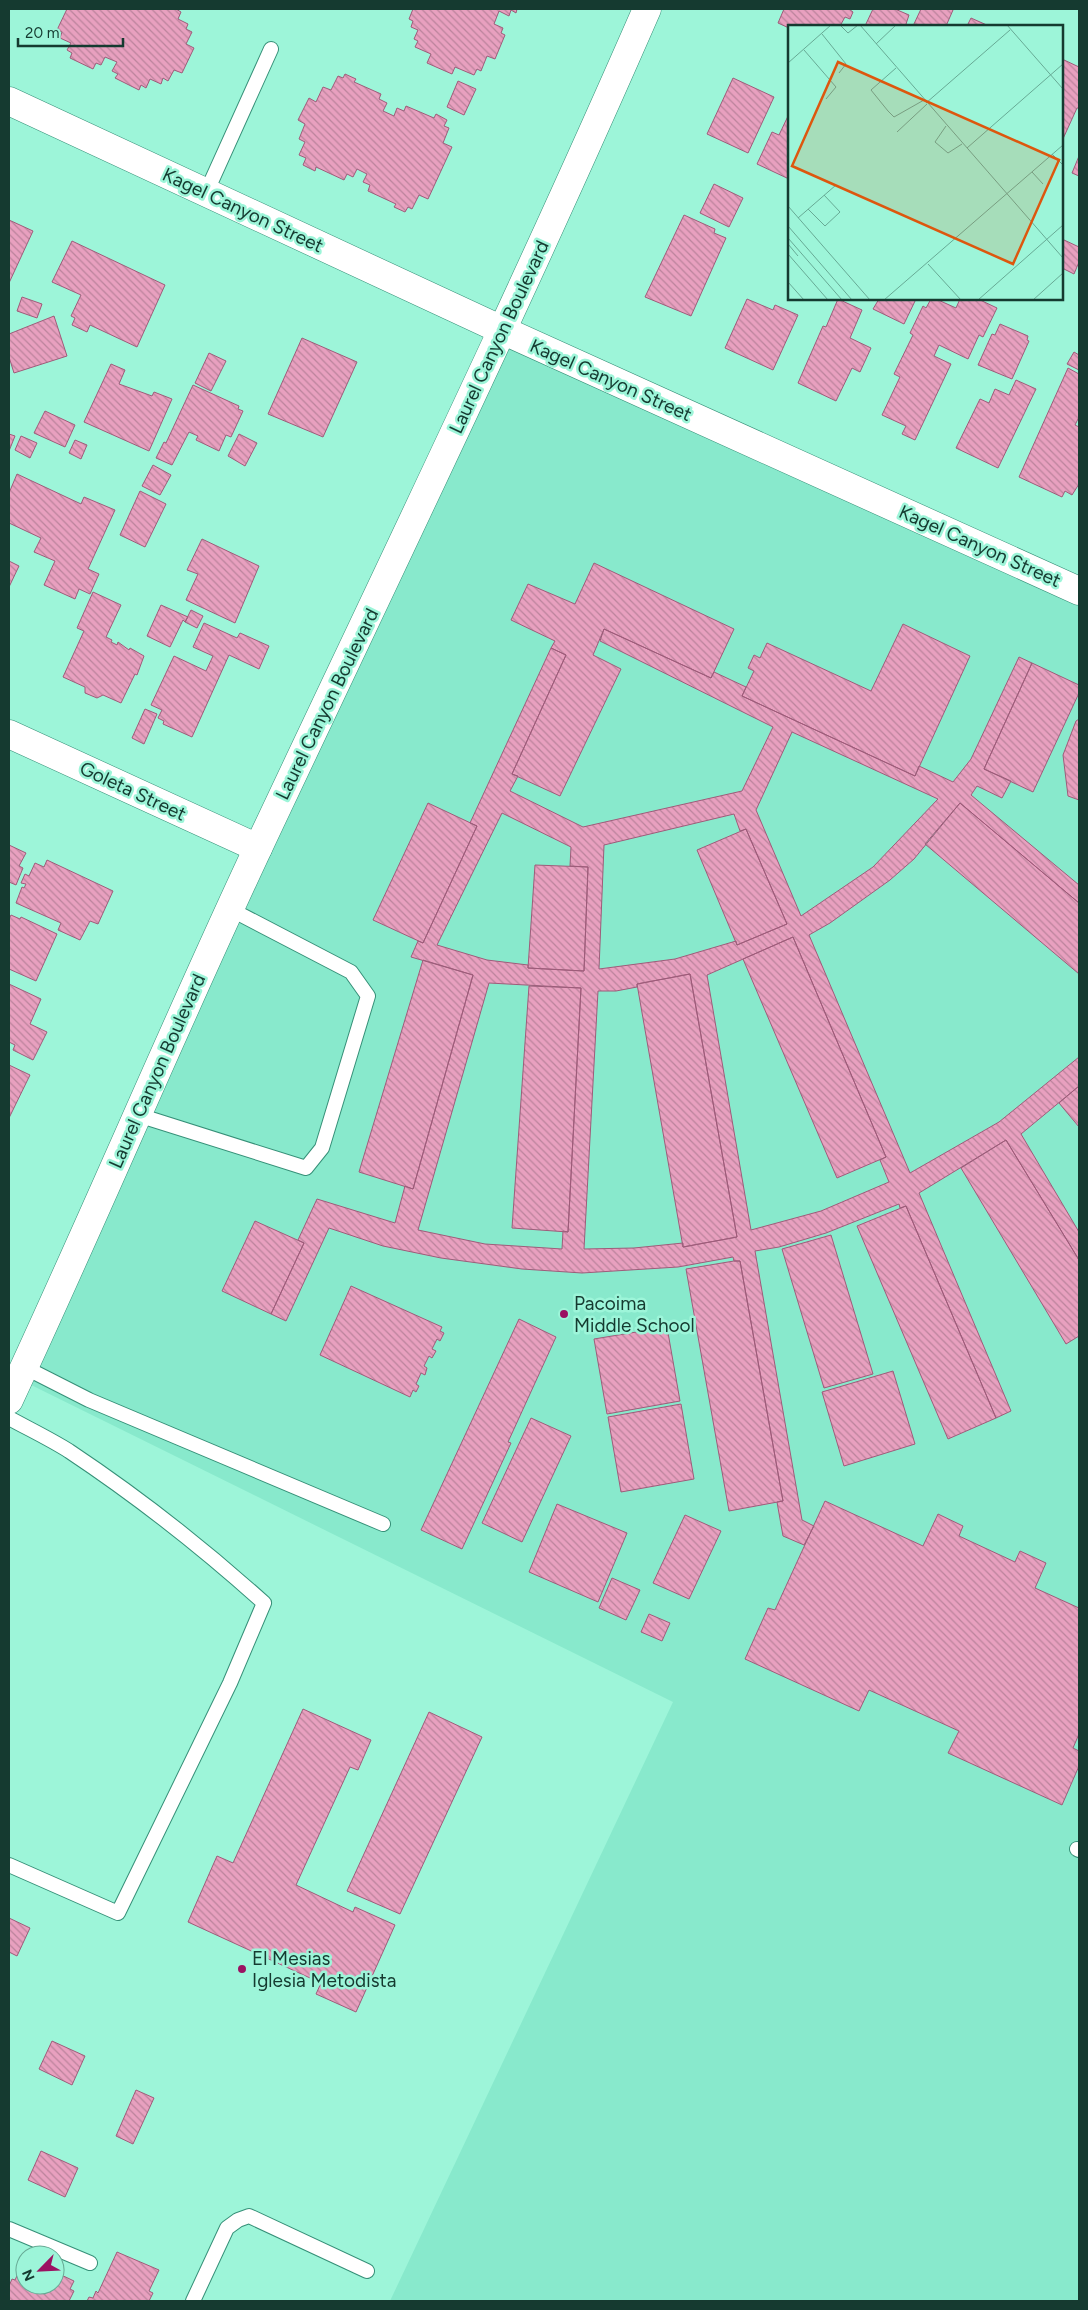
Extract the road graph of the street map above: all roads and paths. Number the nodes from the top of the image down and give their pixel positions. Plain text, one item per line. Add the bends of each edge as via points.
1 (647, 9) edge
2 (271, 49) dead end
3 (9, 101) edge
4 (206, 193) junction
5 (502, 330) junction
6 (1079, 591) edge
7 (9, 734) edge
8 (258, 848) junction
9 (230, 909) junction
10 (138, 1115) junction
11 (15, 1380) edge
12 (9, 1418) edge
13 (383, 1524) dead end
14 (9, 1865) edge
15 (9, 2229) edge
16 (90, 2263) dead end
17 (367, 2271) dead end
18 (193, 2301) edge

1 - 5 main road, Laurel Canyon Boulevard
2 - 4 lane
3 - 4 main road, Kagel Canyon Street
4 - 5 main road, Kagel Canyon Street
5 - 6 main road, Kagel Canyon Street
5 - 8 main road, Laurel Canyon Boulevard
7 - 8 main road, Goleta Street
8 - 9 main road, Laurel Canyon Boulevard
9 - 10 main road, Laurel Canyon Boulevard
9 - 10 lane via 351,972 368,996 322,1148 306,1168
10 - 11 main road, Laurel Canyon Boulevard
11 - 13 lane via 90,1400
12 - 14 lane via 67,1450 142,1502 211,1555 264,1604 230,1683 118,1914
15 - 16 lane
17 - 18 lane via 249,2216 227,2228

